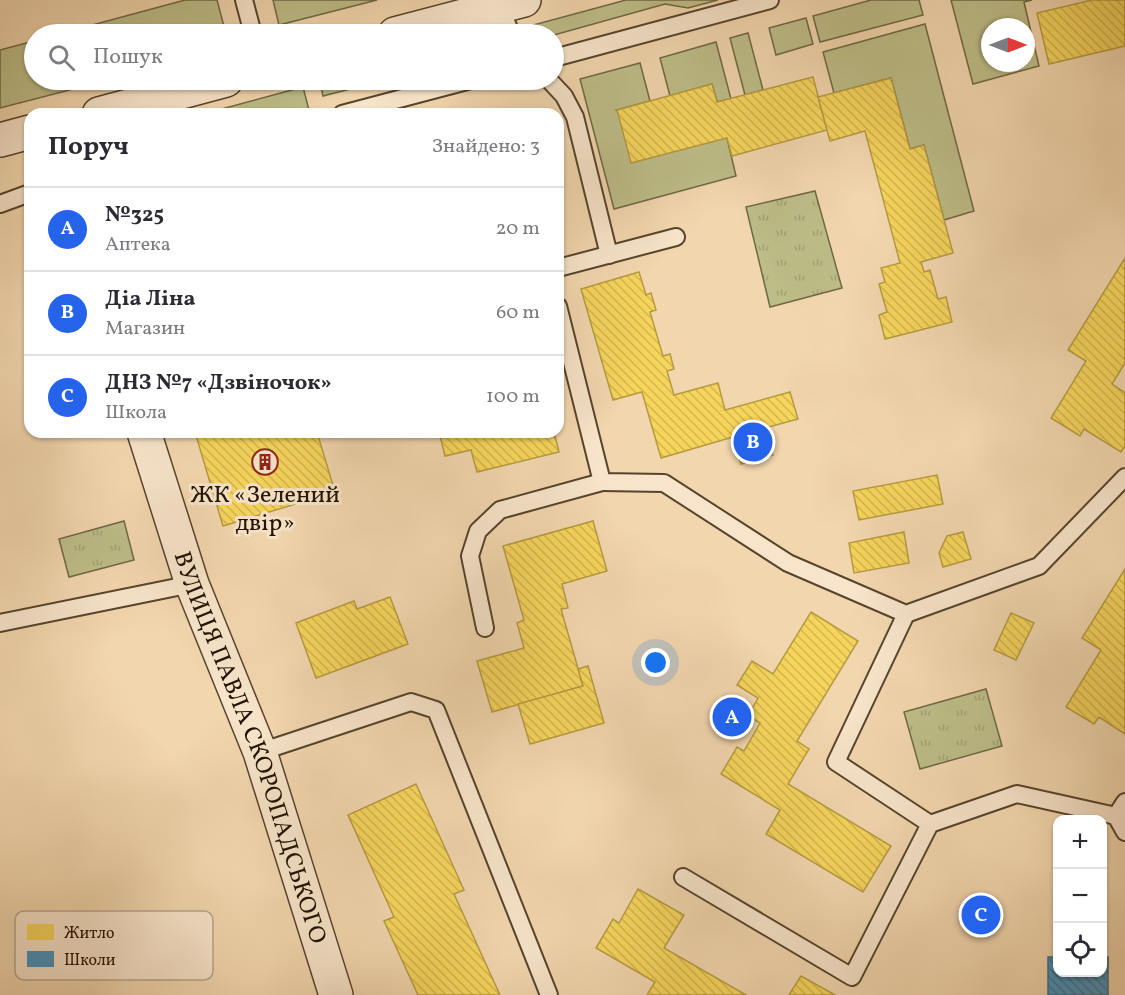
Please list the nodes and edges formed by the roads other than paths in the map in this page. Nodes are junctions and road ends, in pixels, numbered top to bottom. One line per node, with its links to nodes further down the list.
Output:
1 (244, 0): 4 (lane)
2 (770, 0): 6 (lane)
3 (512, 14): 5 (street)
4 (250, 24)
5 (454, 24)
6 (564, 55)
7 (189, 90): 10 (street)
8 (433, 90): 11 (lane)
9 (558, 90): 17 (lane)
10 (121, 108)
11 (365, 108)
12 (24, 134): 13 (street)
13 (0, 140)
14 (24, 195): 15 (lane)
15 (0, 204)
16 (676, 237): 17 (lane)
17 (609, 255): 18 (lane)
18 (564, 266)
19 (564, 330): 22 (lane)
20 (146, 438): 23 (street, ВУЛИЦЯ ПАВЛА СКОРОПАДСЬКОГО)
21 (1125, 477): 24 (lane)
22 (602, 482): 24 (lane); 26 (lane)
23 (192, 584): 25 (lane); 27 (street, ВУЛИЦЯ ПАВЛА СКОРОПАДСЬКОГО)
24 (906, 614): 29 (lane)
25 (0, 623)
26 (485, 628)
27 (260, 752): 32 (street, ВУЛИЦЯ ПАВЛА СКОРОПАДСЬКОГО); 33 (lane)
28 (1121, 809): 29 (lane); 30 (lane)
29 (930, 824): 31 (lane)
30 (1125, 832)
31 (683, 877)
32 (336, 995)
33 (549, 995)

